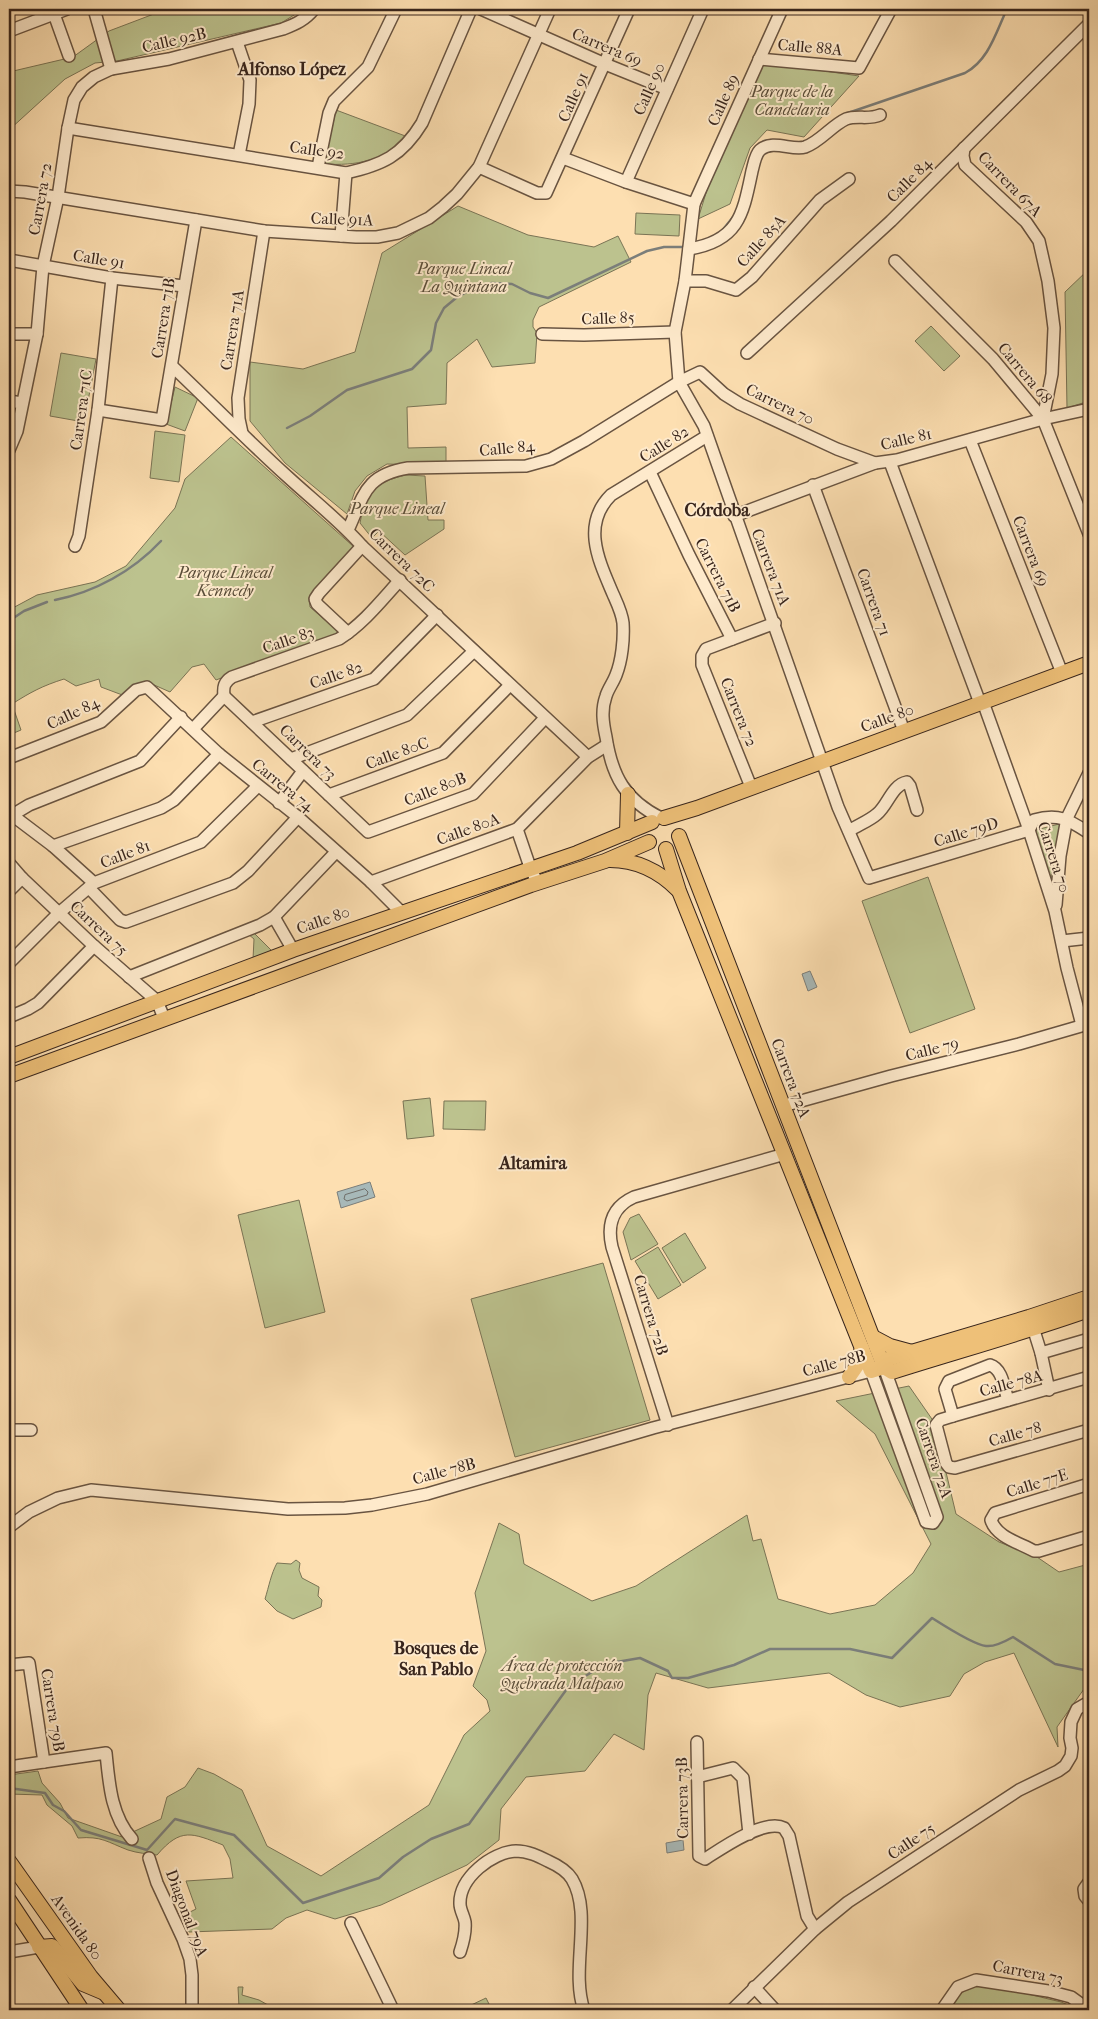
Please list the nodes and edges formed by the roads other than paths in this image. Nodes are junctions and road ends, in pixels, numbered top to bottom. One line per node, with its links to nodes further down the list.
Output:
1 (67, 9): 12 (street)
2 (94, 9): 20 (street)
3 (314, 9): 16 (street, Calle 92B)
4 (396, 9): 29 (street)
5 (471, 9): 30 (street, Calle 92)
6 (481, 9): 15 (street, Carrera 69)
7 (550, 9): 15 (street, Calle 91A)
8 (629, 9): 19 (street, Calle 91)
9 (703, 9): 21 (street, Calle 90)
10 (782, 9): 18 (street, Calle 89)
11 (891, 9): 18 (street, Calle 88A)
12 (54, 14): 14 (street); 17 (street)
13 (1089, 24): 25 (street, Calle 84)
14 (9, 31)
15 (539, 35): 19 (street, Carrera 69); 28 (street, Calle 91A)
16 (236, 42): 20 (street, Calle 92B); 26 (street)
17 (68, 56)
18 (759, 59): 35 (street, Calle 89)
19 (605, 64): 21 (street, Carrera 69); 27 (street, Calle 91)
20 (110, 65): 22 (street, Calle 92B)
21 (667, 90): 32 (street, Calle 90)
22 (74, 100): 24 (street, Carrera 72)
23 (880, 115): 39 (street)
24 (68, 128): 26 (street, Calle 92); 34 (street, Carrera 72)
25 (964, 148): 50 (street, Calle 84); 57 (street, Carrera 67A)
26 (239, 155): 29 (street, Calle 92)
27 (564, 158): 28 (street, Calle 91); 32 (street)
28 (479, 166): 38 (street, Calle 91A)
29 (318, 167): 30 (street, Calle 92)
30 (346, 172): 38 (street)
31 (849, 179): 44 (street, Calle 85A)
32 (626, 182): 35 (street)
33 (9, 191): 34 (street, Calle 91A)
34 (58, 197): 36 (street, Calle 91A); 42 (street, Carrera 72)
35 (694, 204): 39 (street, Carrera 71A)
36 (196, 220): 37 (street, Calle 91A); 45 (street, Carrera 71B)
37 (264, 231): 38 (street, Calle 91A); 58 (street, Carrera 71A)
38 (341, 236)
39 (689, 250): 44 (street, Carrera 71A)
40 (9, 260): 42 (street, Calle 91)
41 (895, 261): 57 (street, Carrera 68)
42 (43, 266): 43 (street, Calle 91); 48 (street, Carrera 72)
43 (112, 278): 45 (street, Calle 91); 56 (street, Carrera 71C)
44 (685, 281): 46 (street, Carrera 71A)
45 (184, 286): 51 (street, Carrera 71B)
46 (675, 332): 49 (street, Calle 85); 52 (street, Carrera 71A)
47 (9, 334): 48 (street)
48 (37, 334): 54 (street, Carrera 72)
49 (542, 334)
50 (747, 353)
51 (172, 366): 56 (street, Carrera 71B); 58 (street, Carrera 72C)
52 (679, 382): 59 (street, Carrera 71A); 63 (street, Carrera 70); 67 (street, Calle 84)
53 (9, 401): 54 (street)
54 (22, 403): 61 (street, Carrera 72)
55 (1089, 409): 57 (street, Calle 81)
56 (98, 410): 69 (street, Carrera 71C)
57 (1043, 419): 60 (street, Calle 81); 68 (street, Carrera 68)
58 (242, 433): 67 (street, Carrera 72C)
59 (707, 436): 64 (street, Calle 82); 66 (street, Carrera 71A)
60 (970, 440): 62 (street, Calle 81); 78 (street, Carrera 69)
61 (9, 450)
62 (890, 462): 63 (street, Calle 81); 82 (street, Carrera 70)
63 (875, 463): 65 (street, Calle 81)
64 (650, 472): 75 (street, Carrera 71B); 88 (street, Calle 82)
65 (813, 485): 66 (street, Calle 81); 87 (street, Carrera 71)
66 (734, 516): 73 (street, Carrera 71A)
67 (348, 530): 70 (street, Carrera 72C)
68 (1089, 534)
69 (75, 546)
70 (362, 546): 71 (street, Carrera 72C); 74 (street)
71 (400, 580): 72 (street, Carrera 72C); 74 (street, Calle 83)
72 (437, 616): 76 (street, Carrera 72C); 85 (street, Calle 82)
73 (774, 623): 75 (street); 93 (street, Carrera 71A)
74 (348, 633): 81 (street, Calle 83)
75 (732, 639): 97 (street, Carrera 72)
76 (474, 651): 79 (street, Carrera 72C); 92 (street)
77 (1089, 663): 78 (main road, Calle 80)
78 (1062, 673): 82 (main road, Calle 80)
79 (510, 685): 84 (street, Carrera 72C); 99 (street, Calle 80C)
80 (144, 687): 83 (street, Carrera 74); 91 (street, Calle 84)
81 (224, 696): 85 (street, Carrera 73); 86 (street, Calle 83)
82 (982, 702): 87 (main road, Calle 80); 108 (street, Carrera 70)
83 (182, 717): 86 (street, Carrera 74); 103 (street)
84 (546, 718): 90 (street, Carrera 72C); 110 (street, Calle 80B)
85 (252, 722): 92 (street, Carrera 73)
86 (193, 729): 89 (street, Carrera 74)
87 (904, 731): 93 (main road, Calle 80)
88 (607, 745): 90 (street, Calle 80A); 98 (street)
89 (219, 754): 96 (street, Carrera 74); 115 (street)
90 (588, 757): 107 (street, Calle 80A)
91 (9, 758)
92 (291, 759): 94 (street, Carrera 73)
93 (823, 760): 97 (main road, Calle 80); 109 (street, Carrera 71A)
94 (303, 771): 99 (street, Carrera 73); 100 (street)
95 (1089, 773): 105 (street)
96 (258, 786): 100 (street, Carrera 74); 125 (street, Calle 81)
97 (751, 787): 101 (main road, Calle 80)
98 (628, 794): 106 (street); 111 (main road)
99 (329, 795): 110 (street, Carrera 73)
100 (279, 803): 104 (street, Carrera 74)
101 (697, 808): 106 (main road, Calle 80); 113 (main road)
102 (917, 810): 109 (street)
103 (11, 816): 115 (street)
104 (298, 817): 117 (street, Carrera 74); 125 (street)
105 (1067, 818): 108 (street, Calle 79D); 112 (street); 128 (street)
106 (657, 820): 111 (main road, Calle 80); 113 (main road); 114 (main road)
107 (517, 829): 120 (street); 123 (street, Calle 80A)
108 (1029, 830): 122 (street, Calle 79D); 128 (street, Carrera 70)
109 (849, 831): 122 (street, Carrera 71A)
110 (368, 832)
111 (627, 833): 120 (main road, Calle 80)
112 (1089, 833)
113 (679, 834): 116 (main road); 142 (main road, Carrera 72A)
114 (649, 842): 116 (main road); 118 (main road)
115 (53, 846): 125 (street)
116 (666, 849): 127 (main road, Carrera 72A)
117 (336, 852): 123 (street, Carrera 74); 131 (street)
118 (605, 861): 124 (main road); 127 (main road)
119 (9, 863): 121 (street, Carrera 75)
120 (531, 870): 124 (street); 129 (main road, Calle 80)
121 (22, 878): 126 (street); 130 (street, Carrera 75)
122 (869, 878)
123 (371, 882): 129 (street, Carrera 74)
124 (538, 883): 140 (main road)
125 (91, 886): 130 (street, Calle 81)
126 (9, 891)
127 (679, 891): 143 (main road, Carrera 72A)
128 (1055, 911): 133 (street, Carrera 70)
129 (401, 912): 135 (main road, Calle 80)
130 (59, 913): 134 (street, Carrera 75); 136 (street, Calle 81)
131 (274, 917): 135 (street); 137 (street)
132 (1089, 938): 133 (street)
133 (1062, 941): 141 (street, Carrera 70)
134 (94, 946): 137 (street, Carrera 75); 139 (street)
135 (294, 950): 138 (main road, Calle 80)
136 (9, 963)
137 (129, 977): 138 (street, Carrera 75)
138 (157, 1001): 140 (street, Carrera 75); 144 (main road, Calle 80)
139 (9, 1016)
140 (164, 1018): 145 (main road)
141 (1086, 1024): 146 (street, Calle 79)
142 (758, 1043): 143 (main road); 146 (main road, Carrera 72A)
143 (742, 1051): 147 (main road, Carrera 72A)
144 (9, 1057)
145 (9, 1076)
146 (783, 1106): 152 (main road, Carrera 72A)
147 (785, 1154): 155 (main road, Carrera 72A); 165 (street, Carrera 72B)
148 (1089, 1297): 150 (main road, Calle 78B)
149 (1089, 1310): 150 (main road, Calle 78B)
150 (1032, 1323): 151 (main road, Calle 78B); 154 (main road, Calle 78B); 157 (street)
151 (995, 1327): 154 (main road); 156 (main road, Calle 78B)
152 (873, 1337): 156 (main road); 158 (main road, Carrera 72A)
153 (1089, 1339): 157 (street)
154 (975, 1346): 158 (main road, Calle 78B)
155 (862, 1348): 158 (main road, Carrera 72A); 159 (main road)
156 (912, 1352): 158 (main road, Calle 78B)
157 (1041, 1353): 161 (street)
158 (877, 1369): 158 (street, Carrera 72A); 159 (street, Calle 78B)
159 (849, 1377): 165 (street, Calle 78B)
160 (1089, 1378): 161 (street, Calle 78A)
161 (1049, 1390): 162 (street, Calle 78A)
162 (1008, 1400): 163 (street, Calle 78A); 163 (street)
163 (953, 1416): 164 (street, Calle 78A)
164 (940, 1420): 169 (street, Carrera 72A)
165 (668, 1425): 171 (street, Calle 78B)
166 (9, 1430): 167 (street)
167 (32, 1430)
168 (1089, 1430): 169 (street, Calle 78)
169 (949, 1467)
170 (1089, 1484): 172 (street, Calle 77E)
171 (9, 1527)
172 (1089, 1536)
173 (9, 1665): 176 (street, Carrera 79B)
174 (1089, 1702): 187 (street, Calle 75)
175 (697, 1742): 178 (street, Carrera 73B)
176 (44, 1762): 177 (street); 180 (street)
177 (9, 1767)
178 (697, 1777): 179 (street); 179 (street, Carrera 73B)
179 (748, 1834): 187 (street)
180 (132, 1839)
181 (149, 1858): 195 (street, Diagonal 79A)
182 (9, 1861): 192 (main road, Avenida 80)
183 (1089, 1882): 185 (street)
184 (9, 1900): 188 (main road)
185 (1089, 1901)
186 (351, 1923): 196 (street)
187 (815, 1929): 191 (street, Calle 75)
188 (40, 1947): 189 (street); 192 (main road); 193 (main road)
189 (9, 1952)
190 (460, 1952): 197 (street)
191 (754, 1987): 198 (street, Calle 75); 199 (street)
192 (103, 1992): 194 (main road, Avenida 80)
193 (82, 2010)
194 (119, 2010)
195 (192, 2010)
196 (393, 2010)
197 (584, 2010)
198 (732, 2010)
199 (774, 2010)
200 (942, 2010): 201 (street, Carrera 73)
201 (1089, 2010)

